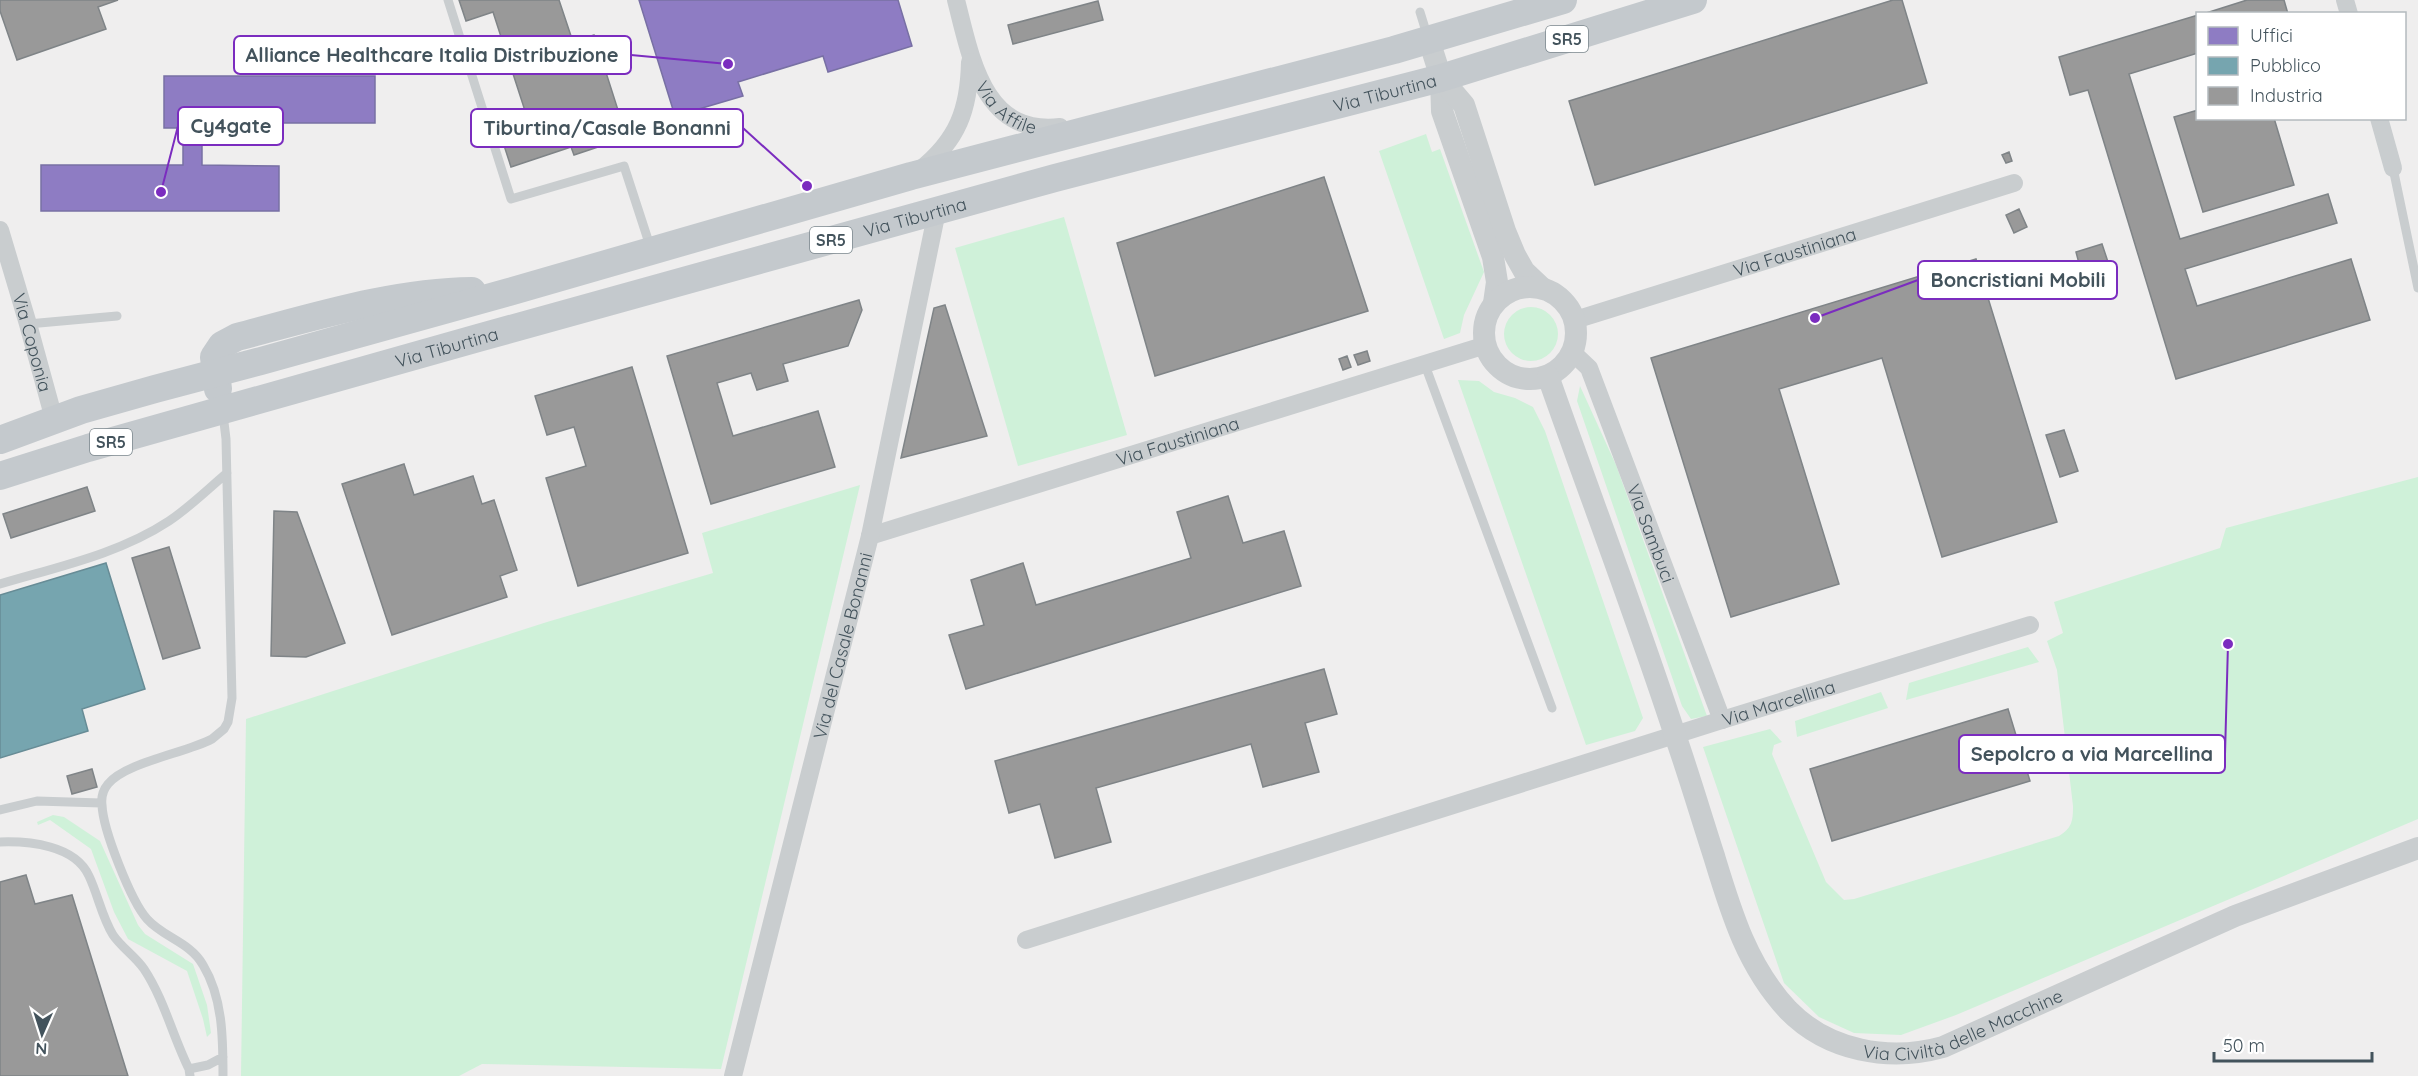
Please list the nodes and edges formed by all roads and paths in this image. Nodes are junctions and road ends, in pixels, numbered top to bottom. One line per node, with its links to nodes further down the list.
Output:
1 (448, 0): 16 (lane)
2 (957, 0): 7 (street, Via Affile)
3 (1563, 0): 6 (main road)
4 (1693, 0): 8 (main road, Via Tiburtina / SR5)
5 (1420, 12): 6 (lane)
6 (1429, 40): 8 (street); 9 (main road)
7 (970, 54): 9 (street, Via Affile); 12 (street, Via Affile)
8 (1441, 78): 14 (main road, Via Tiburtina / SR5); 17 (street); 19 (street)
9 (1136, 118): 12 (main road)
10 (2380, 120): 11 (street)
11 (2393, 168): 18 (lane)
12 (911, 176): 16 (main road)
13 (2014, 183): 21 (street, Via Faustiniana)
14 (938, 211): 28 (main road, Via Tiburtina / SR5); 33 (street, Via del Casale Bonanni)
15 (0, 230): 22 (street, Via Coponia)
16 (652, 251): 26 (main road)
17 (1542, 288): 19 (street); 21 (street)
18 (2418, 288)
19 (1494, 303): 23 (street)
20 (117, 316): 22 (lane)
21 (1575, 321): 24 (street)
22 (28, 324): 29 (street, Via Coponia)
23 (1486, 345): 25 (street, Via Faustiniana); 27 (street)
24 (1572, 352): 27 (street); 37 (street, Via Sambuci)
25 (1425, 364): 33 (street, Via Faustiniana); 36 (lane)
26 (215, 373): 28 (main road); 29 (main road)
27 (1548, 376): 38 (street)
28 (223, 412): 31 (lane); 32 (main road, Via Tiburtina / SR5)
29 (54, 419): 30 (main road)
30 (0, 440)
31 (227, 473): 34 (lane); 39 (lane)
32 (0, 476)
33 (870, 536): 47 (street, Via del Casale Bonanni)
34 (0, 584)
35 (2030, 625): 37 (street, Via Marcellina)
36 (1552, 708)
37 (1722, 720): 38 (street, Via Marcellina)
38 (1675, 735): 42 (street, Via Civiltà delle Macchine); 43 (street, Via Marcellina)
39 (101, 803): 40 (lane); 44 (lane)
40 (0, 810)
41 (0, 842): 45 (lane)
42 (2418, 848)
43 (1026, 940)
44 (223, 1057): 45 (lane); 46 (lane)
45 (190, 1072)
46 (223, 1076)
47 (733, 1076)

